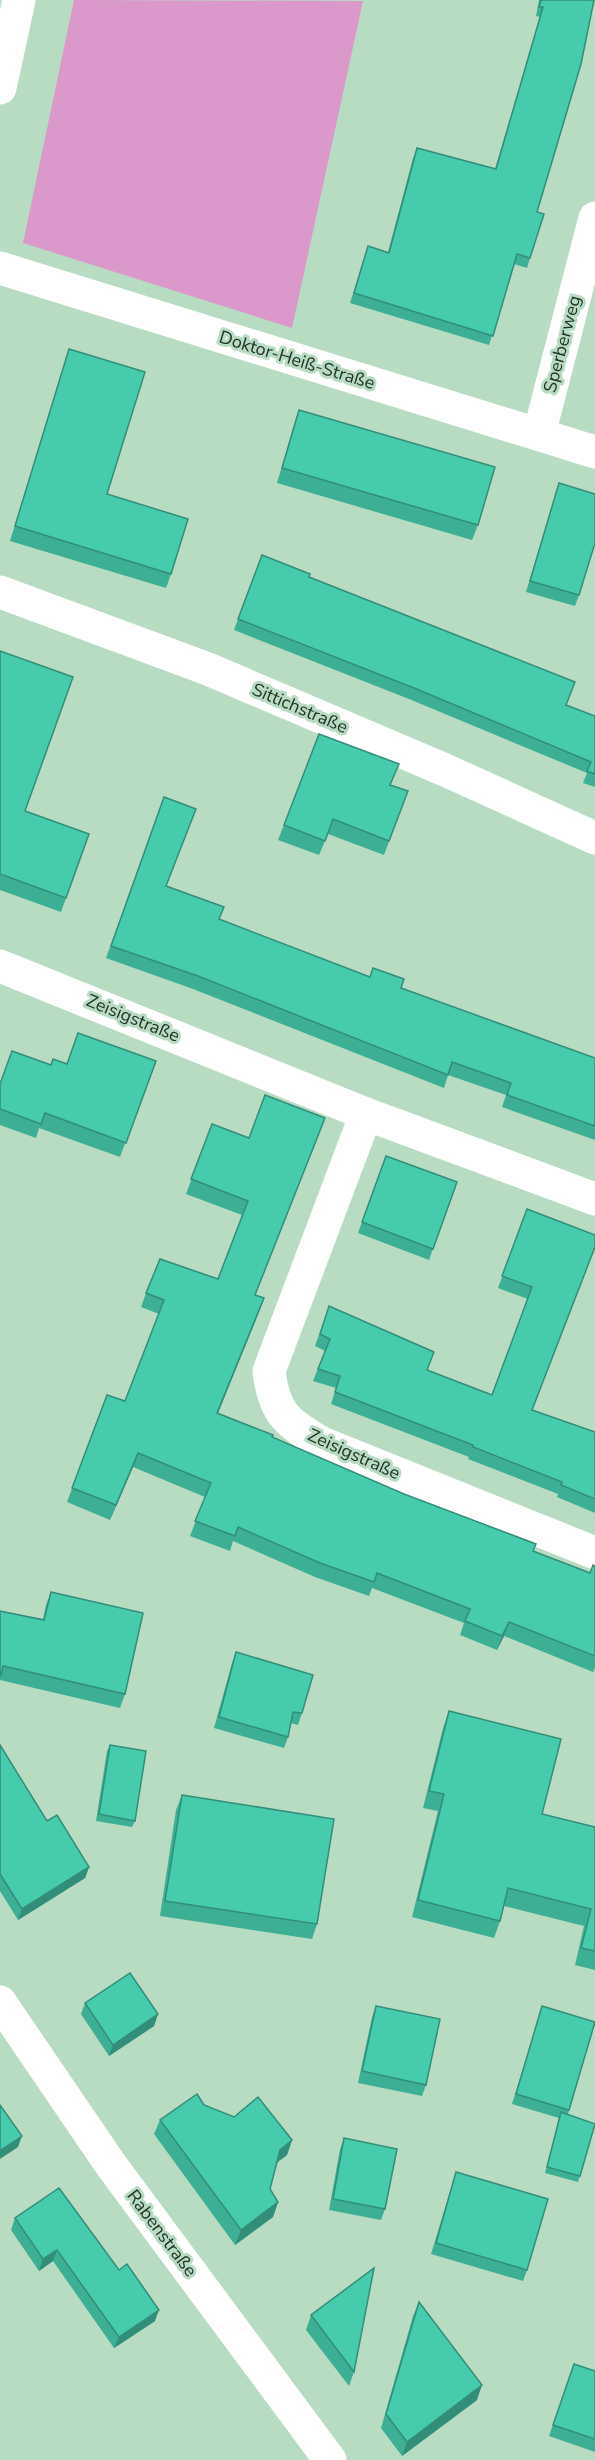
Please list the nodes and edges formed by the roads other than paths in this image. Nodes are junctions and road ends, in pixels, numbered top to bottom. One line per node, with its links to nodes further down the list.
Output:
1 (19, 0): 2 (street)
2 (0, 88)
3 (595, 218): 5 (street, Sperberweg)
4 (0, 268): 5 (street, Doktor-Heiß-Straße)
5 (538, 434): 6 (street, Doktor-Heiß-Straße)
6 (595, 452)
7 (0, 592): 8 (street, Sittichstraße)
8 (595, 838)
9 (0, 966): 10 (street, Zeisigstraße)
10 (366, 1114): 11 (street, Zeisigstraße); 12 (street, Zeisigstraße)
11 (595, 1199)
12 (595, 1553)
13 (0, 2002): 14 (street, Rabenstraße)
14 (330, 2460)

